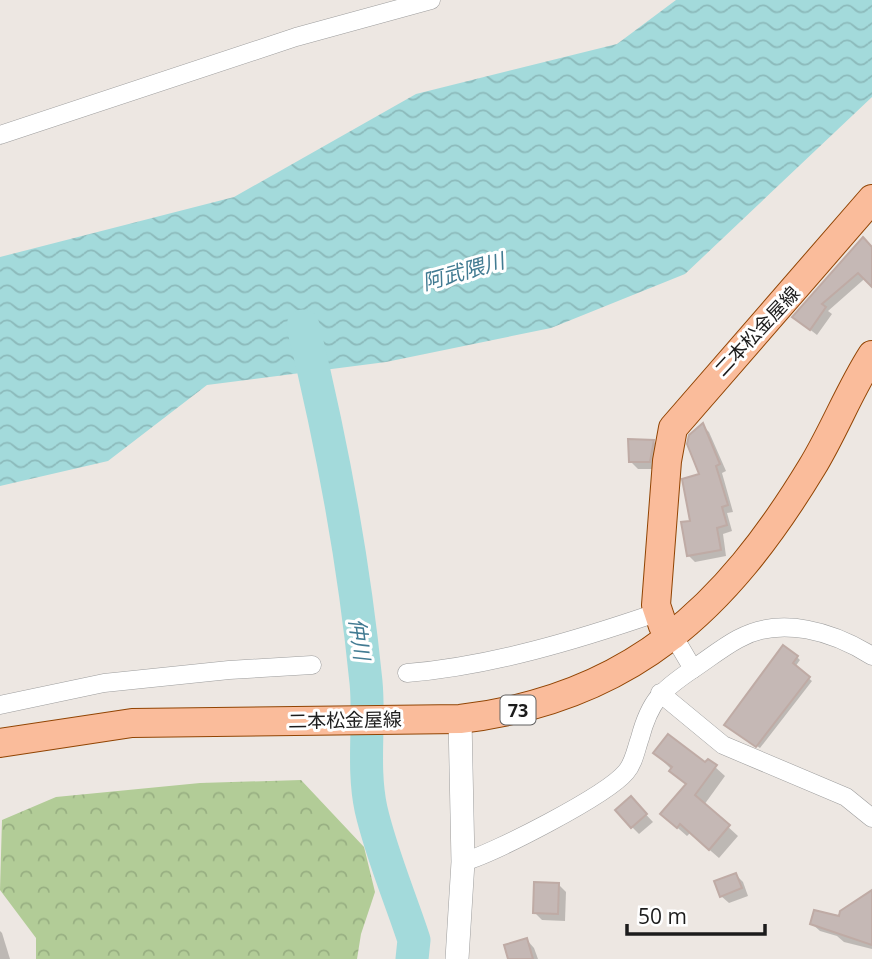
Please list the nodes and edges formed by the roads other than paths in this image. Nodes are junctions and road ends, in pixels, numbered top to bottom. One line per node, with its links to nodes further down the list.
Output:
1 (431, 0): 2 (street)
2 (0, 135)
3 (872, 199): 5 (main road, 二本松金屋線)
4 (872, 355): 6 (main road, 二本松金屋線 / 73)
5 (656, 613): 6 (main road); 10 (street)
6 (673, 635): 9 (street); 13 (main road, 二本松金屋線 / 73)
7 (872, 656): 9 (street)
8 (312, 665): 12 (street)
9 (693, 669): 11 (street)
10 (407, 673)
11 (660, 693): 15 (street); 16 (street)
12 (0, 705)
13 (460, 719): 14 (main road, 二本松金屋線 / 73); 16 (street)
14 (0, 743)
15 (872, 818)
16 (463, 862): 17 (street)
17 (457, 959)

